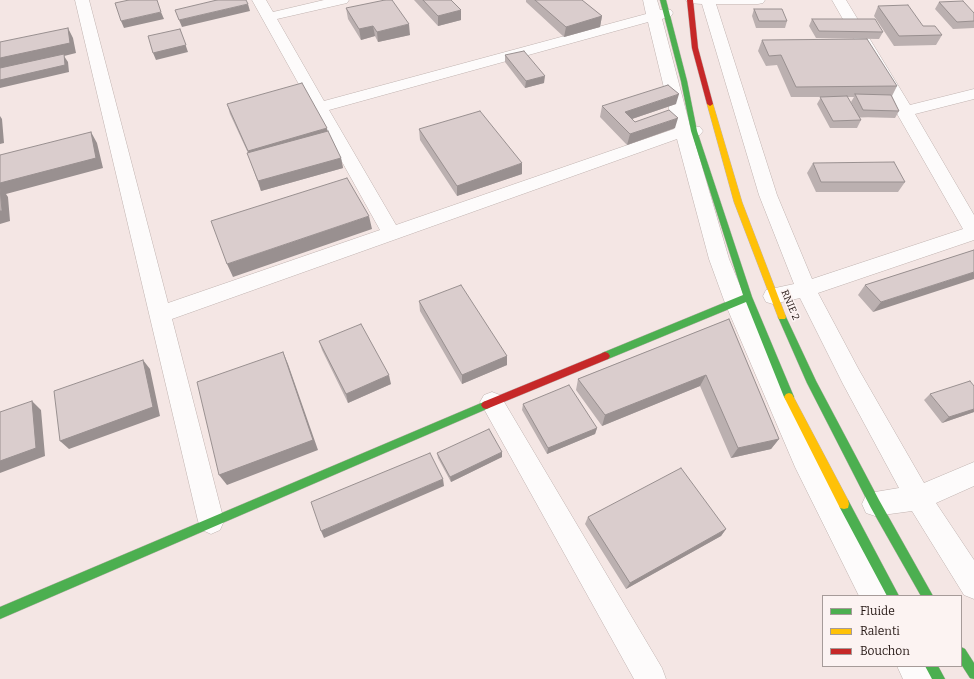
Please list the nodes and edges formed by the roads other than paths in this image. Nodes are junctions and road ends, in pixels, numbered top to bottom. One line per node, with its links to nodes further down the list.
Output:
1 (82, 0): 18 (street)
2 (259, 0): 8 (street)
3 (342, 0): 8 (street)
4 (699, 0): 5 (street); 15 (street); 16 (main road, RNIE 2 / RNIE 2)
5 (758, 0)
6 (838, 0): 11 (street)
7 (658, 7): 10 (street); 12 (street)
8 (269, 17): 10 (street)
9 (974, 94): 11 (street)
10 (321, 108): 13 (street)
11 (905, 111): 14 (street)
12 (689, 131): 13 (street); 17 (street)
13 (390, 233): 18 (street)
14 (974, 233): 15 (street)
15 (806, 289): 16 (street); 21 (street)
16 (774, 296): 22 (main road, RNIE 2 / RNIE 2)
17 (742, 300): 19 (main road); 25 (street); 26 (main road)
18 (161, 314): 23 (street)
19 (492, 402): 23 (main road); 33 (street)
20 (974, 474): 21 (street)
21 (918, 498): 22 (street); 24 (street)
22 (874, 504): 27 (main road, RNIE 2 / RNIE 2)
23 (211, 522): 28 (main road)
24 (974, 585)
25 (873, 595)
26 (892, 595)
27 (926, 595)
28 (0, 613)
29 (962, 655): 32 (main road)
30 (913, 667): 34 (street)
31 (932, 667): 35 (main road)
32 (974, 674)
33 (651, 679)
34 (920, 679)
35 (939, 679)

